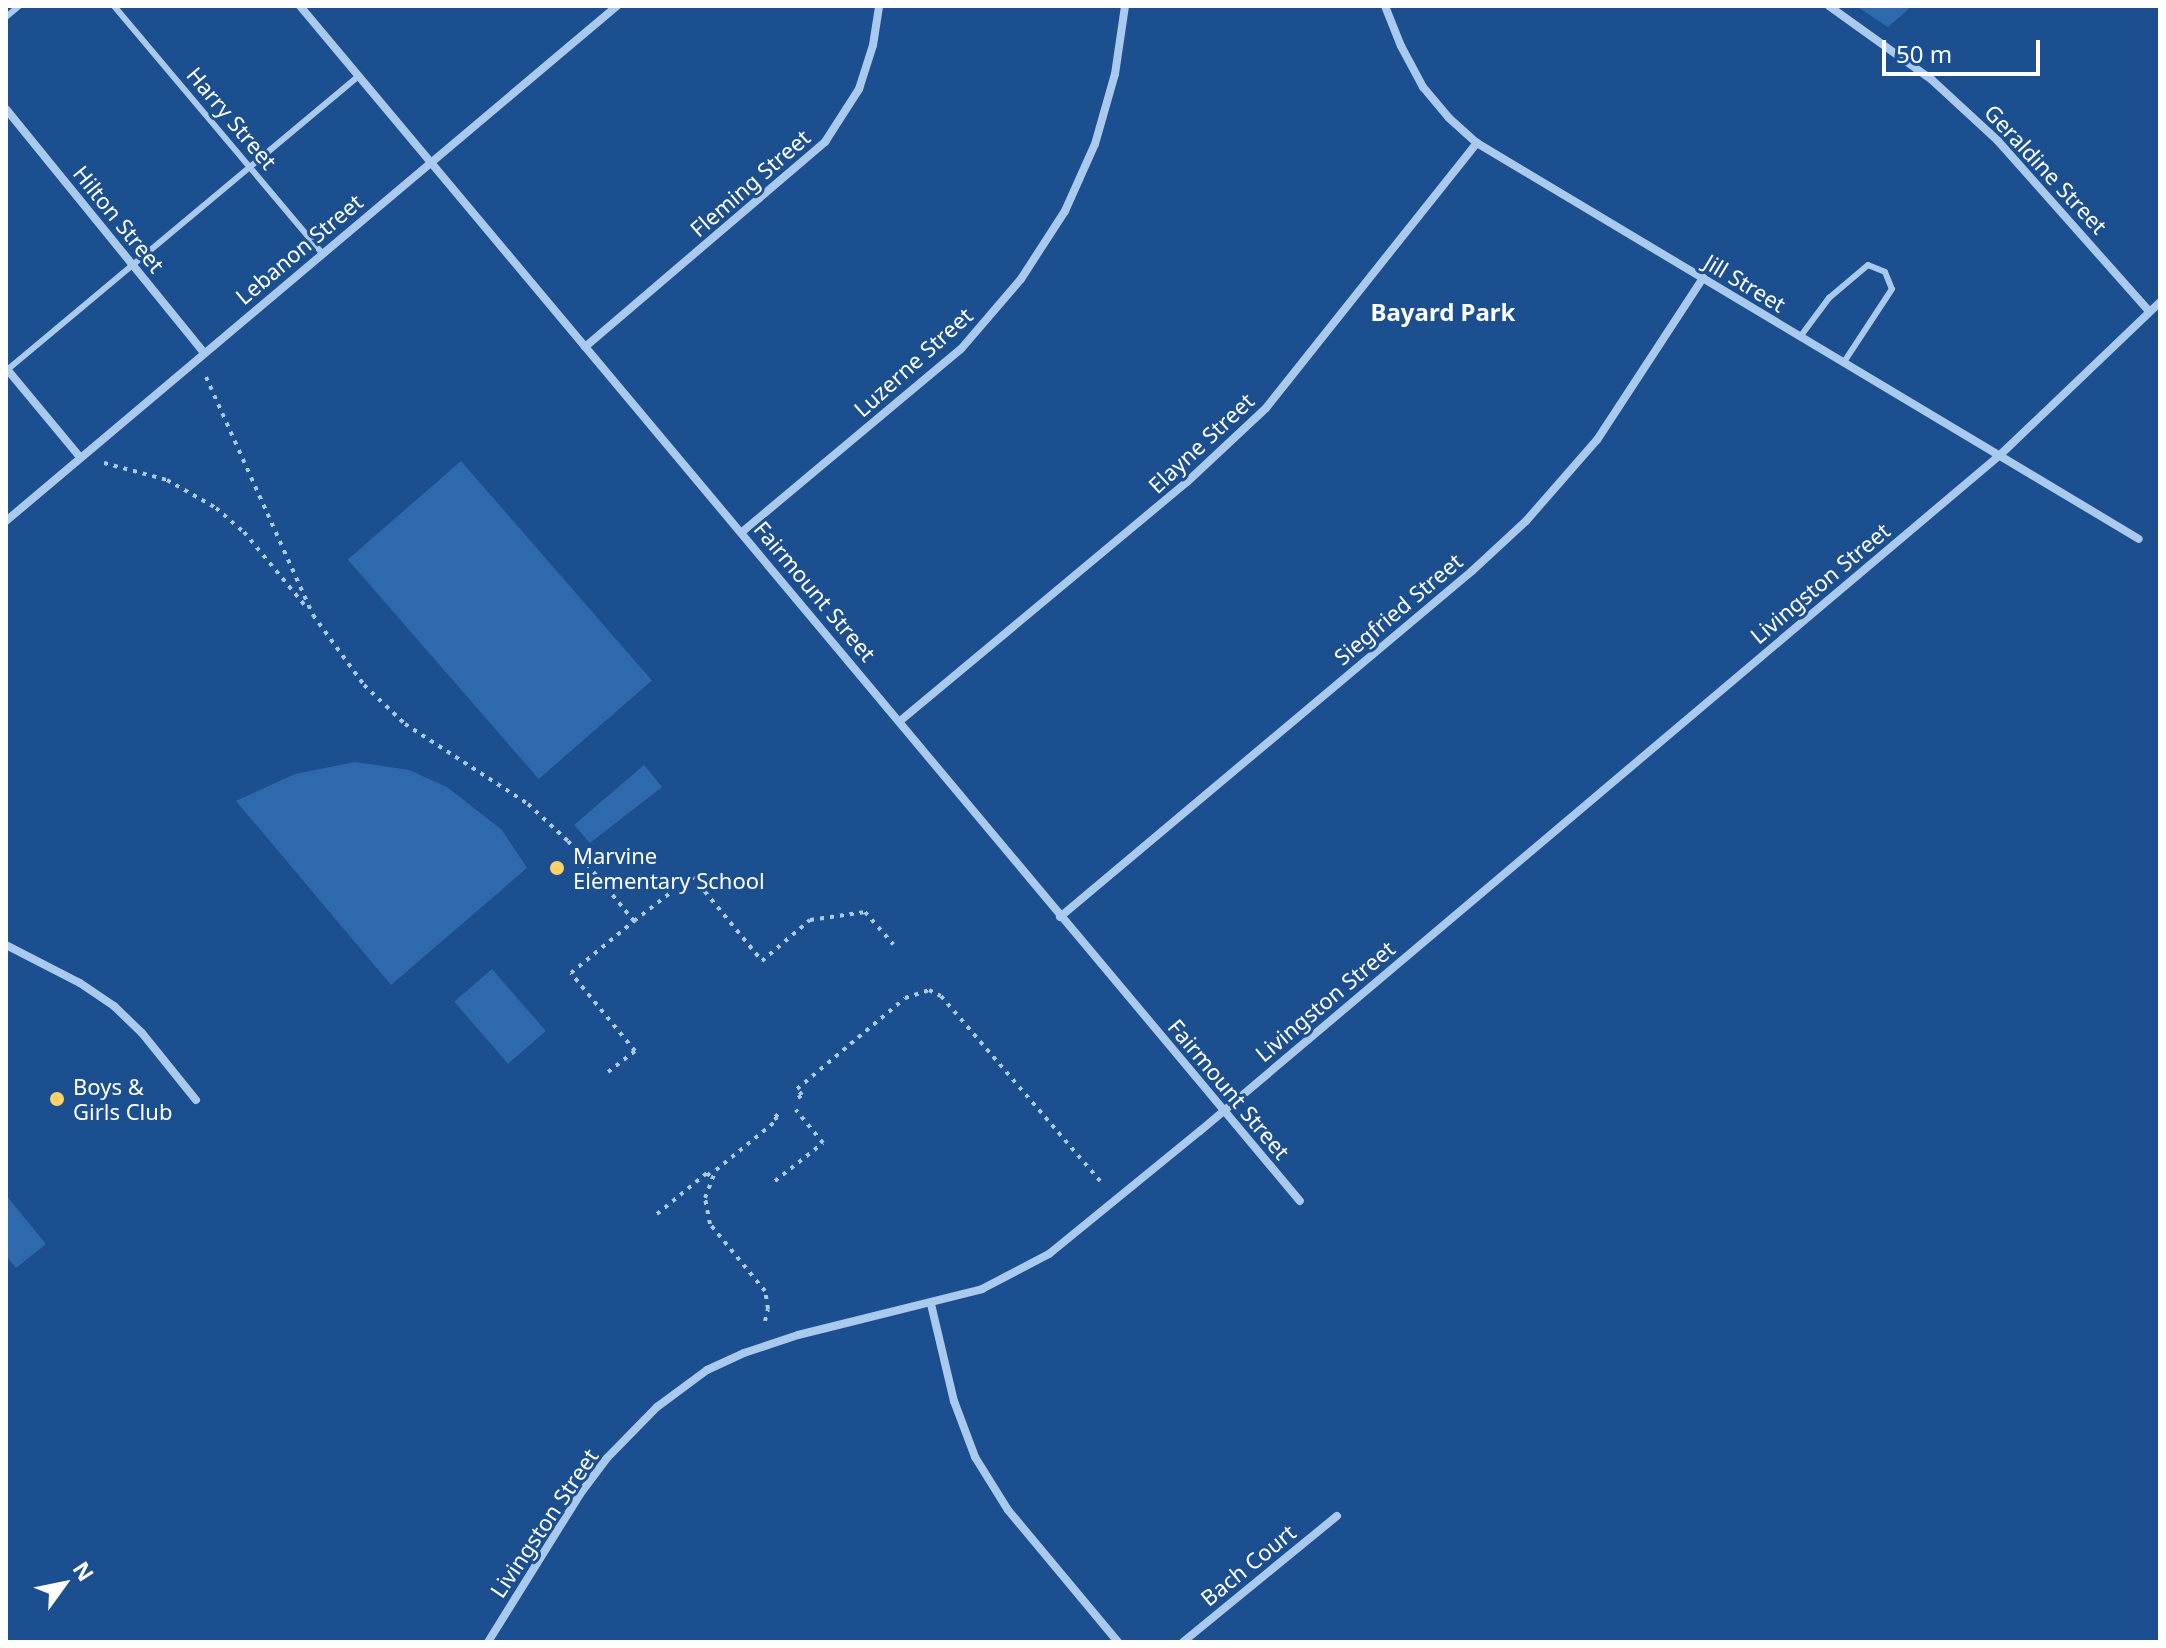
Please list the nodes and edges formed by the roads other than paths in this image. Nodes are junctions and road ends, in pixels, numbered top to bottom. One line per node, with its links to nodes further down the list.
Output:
1 (19, 6): 9 (lane)
2 (114, 6): 14 (lane, Harry Street)
3 (300, 6): 10 (street, Fairmount Street)
4 (617, 6): 13 (street, Lebanon Street)
5 (879, 6): 21 (street, Fleming Street)
6 (1125, 6): 28 (street, Luzerne Street)
7 (1385, 6): 12 (street, Jill Street)
8 (1829, 6): 19 (street, Geraldine Street)
9 (6, 17)
10 (358, 77): 13 (street, Fairmount Street); 14 (lane)
11 (6, 109): 16 (street, Hilton Street)
12 (1477, 143): 17 (street, Jill Street); 30 (street, Elayne Street)
13 (430, 161): 15 (street, Lebanon Street); 21 (street, Fairmount Street)
14 (250, 167): 15 (lane, Harry Street); 16 (lane)
15 (322, 253): 22 (street, Lebanon Street)
16 (133, 264): 22 (street, Hilton Street); 24 (lane)
17 (1703, 278): 20 (street, Jill Street); 31 (street, Siegfried Street)
18 (2160, 302): 19 (street, Livingston Street)
19 (2149, 311): 25 (street, Livingston Street)
20 (1800, 337): 23 (street, Jill Street); 23 (lane)
21 (585, 347): 28 (street, Fairmount Street)
22 (204, 353): 26 (street, Lebanon Street)
23 (1844, 362): 25 (street, Jill Street)
24 (7, 369): 26 (street)
25 (2000, 455): 29 (street, Jill Street); 34 (street, Livingston Street)
26 (80, 457): 27 (street, Lebanon Street)
27 (6, 521)
28 (742, 532): 30 (street, Fairmount Street)
29 (2139, 539)
30 (900, 721): 31 (street, Fairmount Street)
31 (1060, 917): 34 (street, Fairmount Street)
32 (6, 945): 33 (street)
33 (196, 1100)
34 (1224, 1110): 35 (street, Fairmount Street); 36 (street, Livingston Street)
35 (1300, 1201)
36 (931, 1304): 38 (street, Livingston Street); 39 (street)
37 (1337, 1516): 40 (street, Bach Court)
38 (488, 1642)
39 (1118, 1642)
40 (1183, 1642)

